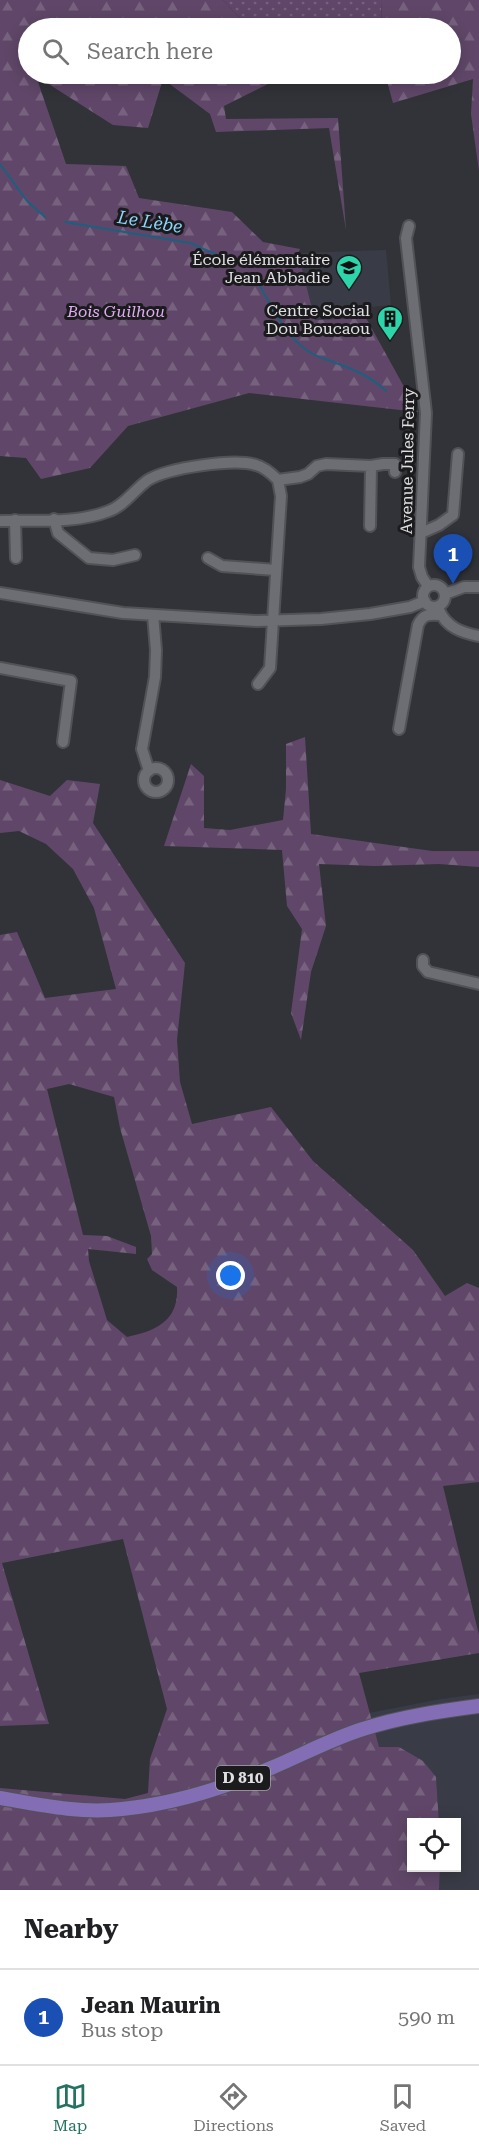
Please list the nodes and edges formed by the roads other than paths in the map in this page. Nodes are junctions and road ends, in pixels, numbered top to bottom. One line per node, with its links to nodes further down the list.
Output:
1 (409, 226): 10 (street, Avenue Jules Ferry)
2 (458, 454): 10 (street)
3 (371, 466): 4 (street); 5 (street); 9 (street)
4 (394, 472)
5 (278, 480): 6 (street); 14 (street)
6 (54, 519): 7 (street); 11 (street)
7 (15, 520): 8 (street); 12 (street)
8 (0, 521)
9 (370, 526)
10 (421, 533): 15 (street, Avenue Jules Ferry)
11 (135, 555)
12 (16, 558)
13 (208, 558): 14 (street)
14 (276, 570): 22 (street)
15 (428, 586): 18 (street); 19 (street)
16 (479, 587): 18 (street)
17 (0, 593): 21 (street)
18 (445, 594): 20 (street)
19 (425, 601): 20 (street); 22 (street)
20 (440, 610): 23 (street); 26 (street)
21 (153, 615): 22 (street); 28 (street)
22 (272, 622): 25 (street)
23 (479, 636)
24 (0, 668): 27 (street)
25 (258, 684)
26 (399, 729)
27 (63, 742)
28 (148, 771)
29 (423, 960): 30 (street)
30 (479, 984)
31 (479, 1706): 32 (main road, D 810)
32 (0, 1798)

